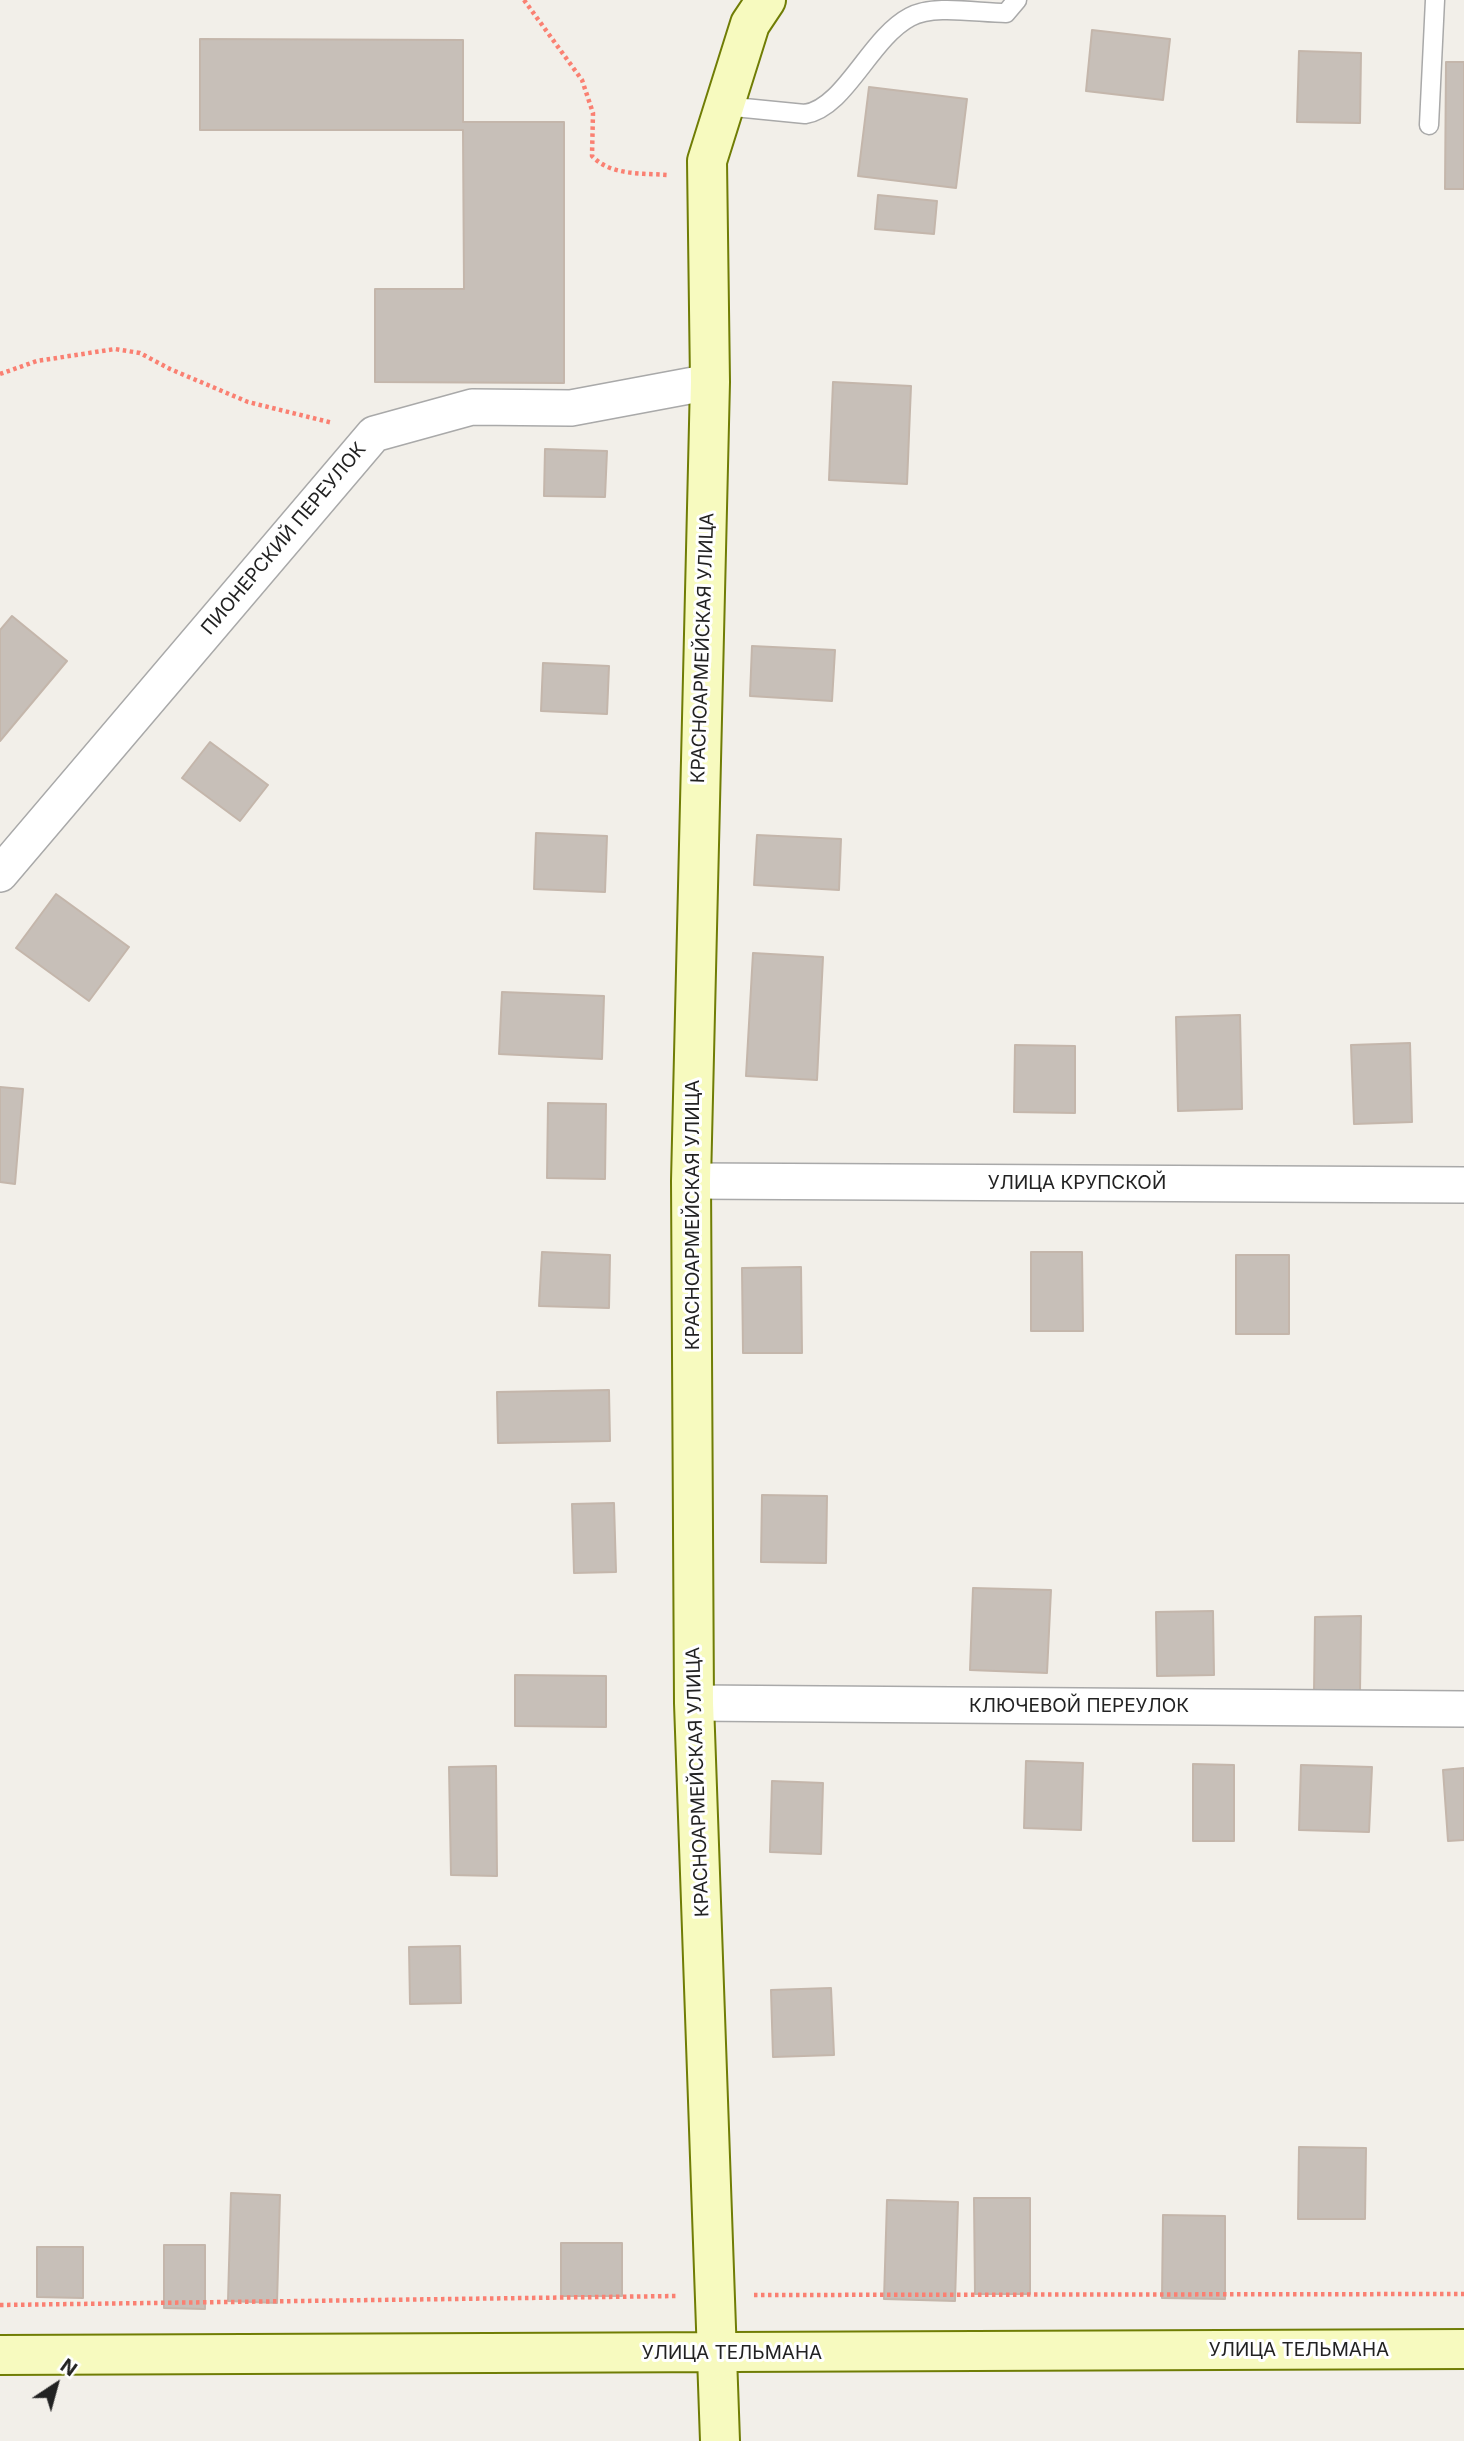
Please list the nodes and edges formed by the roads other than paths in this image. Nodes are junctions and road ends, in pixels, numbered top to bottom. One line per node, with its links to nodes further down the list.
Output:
1 (765, 0): 4 (street, КРАСНОАРМЕЙСКАЯ УЛИЦА)
2 (1017, 0): 4 (lane)
3 (1435, 0): 5 (lane)
4 (724, 107): 6 (street, КРАСНОАРМЕЙСКАЯ УЛИЦА)
5 (1429, 125)
6 (710, 382): 7 (street, ПИОНЕРСКИЙ ПЕРЕУЛОК); 8 (street, КРАСНОАРМЕЙСКАЯ УЛИЦА)
7 (0, 874)
8 (691, 1181): 9 (street, УЛИЦА КРУПСКОЙ); 10 (street, КРАСНОАРМЕЙСКАЯ УЛИЦА)
9 (1464, 1185)
10 (694, 1703): 11 (street, КЛЮЧЕВОЙ ПЕРЕУЛОК); 13 (street, КРАСНОАРМЕЙСКАЯ УЛИЦА)
11 (1464, 1709)
12 (1464, 2349): 13 (street, УЛИЦА ТЕЛЬМАНА)
13 (719, 2353): 14 (street, УЛИЦА ТЕЛЬМАНА); 15 (street, КРАСНОАРМЕЙСКАЯ УЛИЦА)
14 (0, 2355)
15 (720, 2441)

